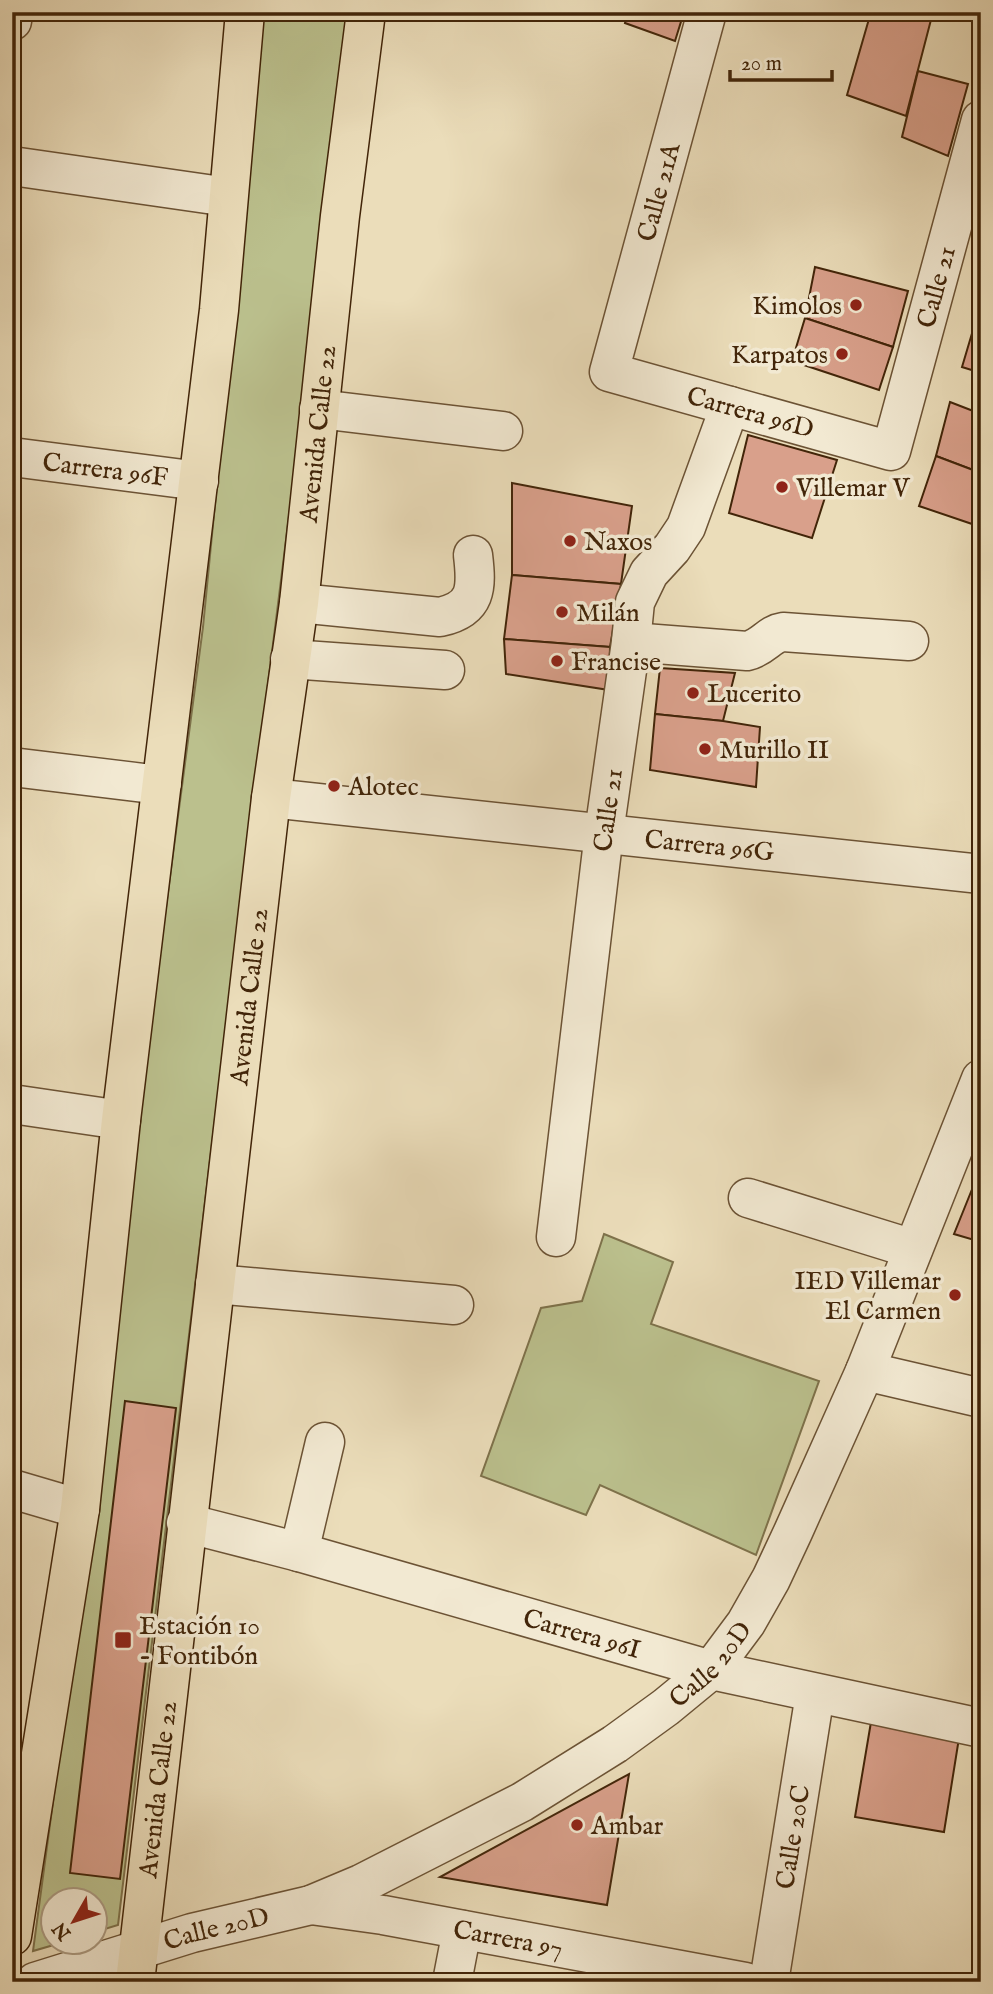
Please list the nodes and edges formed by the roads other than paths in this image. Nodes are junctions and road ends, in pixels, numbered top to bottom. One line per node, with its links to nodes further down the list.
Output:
1 (13, 12): 5 (street)
2 (245, 12): 8 (main road)
3 (366, 12): 11 (main road, Avenida Calle 22)
4 (707, 12): 9 (street, Calle 21A)
5 (12, 20)
6 (981, 120): 13 (street, Calle 21)
7 (12, 166): 8 (street)
8 (228, 197): 15 (main road)
9 (608, 372): 10 (street, Carrera 96D)
10 (730, 406): 13 (street, Carrera 96D); 18 (street, Calle 21)
11 (319, 409): 12 (street); 17 (main road, Avenida Calle 22)
12 (503, 431)
13 (891, 452)
14 (12, 457): 15 (street, Carrera 96F)
15 (199, 481): 23 (main road)
16 (473, 555): 17 (street)
17 (299, 603): 20 (main road, Avenida Calle 22)
18 (631, 642): 19 (street); 25 (street, Calle 21)
19 (909, 642)
20 (290, 659): 21 (street); 24 (main road, Avenida Calle 22)
21 (445, 670)
22 (12, 766): 23 (street)
23 (162, 783): 29 (main road)
24 (271, 798): 25 (street, Carrera 96G); 33 (main road, Avenida Calle 22)
25 (604, 833): 26 (street, Carrera 96G); 31 (street, Calle 21)
26 (981, 874)
27 (981, 1079): 32 (street, Calle 20D)
28 (12, 1104): 29 (street)
29 (121, 1120): 39 (main road)
30 (748, 1198): 32 (street)
31 (556, 1237)
32 (913, 1249): 35 (street, Calle 20D)
33 (215, 1284): 34 (street); 40 (main road, Avenida Calle 22)
34 (454, 1305)
35 (864, 1371): 36 (street); 42 (street, Calle 20D)
36 (981, 1398)
37 (325, 1442): 41 (street)
38 (12, 1489): 39 (street)
39 (80, 1509): 47 (main road)
40 (186, 1523): 41 (street, Carrera 96I); 48 (main road, Avenida Calle 22)
41 (299, 1552): 42 (street, Carrera 96I)
42 (711, 1670): 43 (street, Carrera 96I); 45 (street, Calle 20D)
43 (815, 1693): 44 (street, Carrera 96I); 52 (street, Calle 20C)
44 (981, 1728)
45 (310, 1905): 46 (street, Carrera 97); 48 (street, Calle 20D)
46 (462, 1930): 50 (street); 51 (street, Carrera 97)
47 (12, 1937)
48 (137, 1966): 49 (street)
49 (35, 1982)
50 (452, 1982)
51 (746, 1982)
52 (769, 1982)

